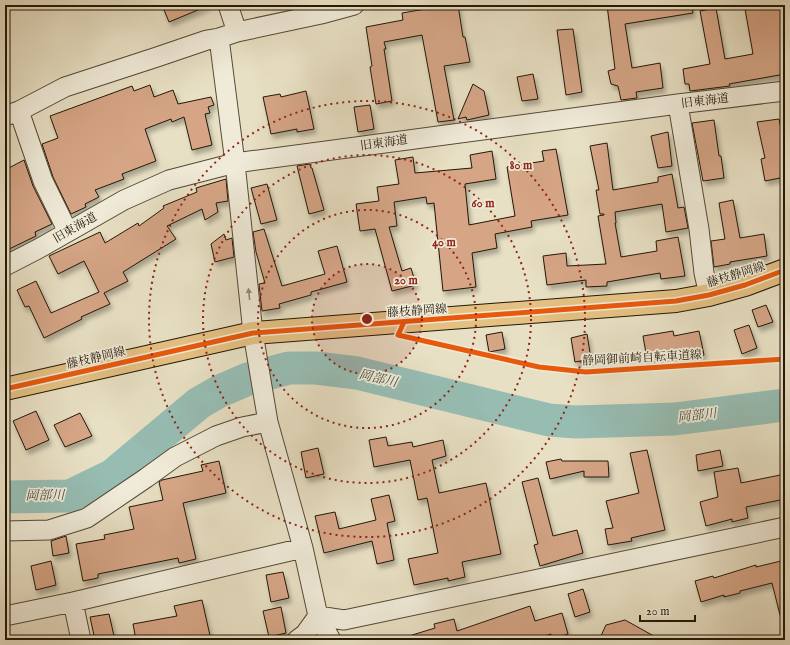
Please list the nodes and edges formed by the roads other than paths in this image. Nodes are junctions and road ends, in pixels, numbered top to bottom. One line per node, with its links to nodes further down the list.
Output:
1 (228, 5): 3 (street)
2 (354, 5): 3 (street)
3 (237, 32): 4 (street)
4 (219, 38): 7 (street); 8 (street)
5 (785, 91): 6 (street, 旧東海道)
6 (678, 104): 8 (street, 旧東海道); 12 (street)
7 (12, 114): 9 (street)
8 (235, 163): 9 (street, 旧東海道); 13 (street, one-way to 8)
9 (68, 232): 10 (street, 旧東海道)
10 (5, 266)
11 (785, 270): 12 (main road, 藤枝静岡線)
12 (709, 295): 13 (main road, 藤枝静岡線)
13 (254, 343): 14 (main road, 藤枝静岡線); 15 (street)
14 (5, 389)
15 (268, 422): 17 (street); 18 (street)
16 (785, 527): 21 (street)
17 (5, 531)
18 (303, 548): 19 (street); 21 (street)
19 (73, 602): 20 (street); 22 (street)
20 (5, 616)
21 (318, 616): 23 (street); 24 (street)
22 (81, 640)
23 (297, 640)
24 (331, 640)

